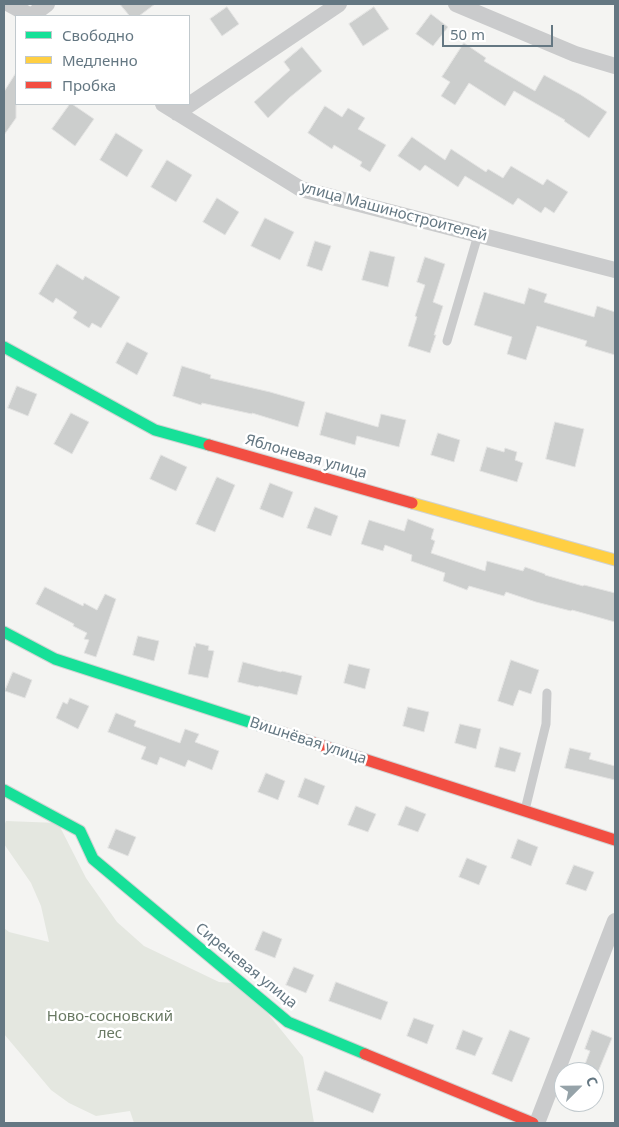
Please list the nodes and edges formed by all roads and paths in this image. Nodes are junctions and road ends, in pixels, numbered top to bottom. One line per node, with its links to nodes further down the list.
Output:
1 (9, 4): 5 (street)
2 (47, 4): 6 (street)
3 (339, 4): 8 (street)
4 (456, 4): 7 (street)
5 (29, 15)
6 (32, 15)
7 (615, 66)
8 (190, 104)
9 (165, 105): 11 (street, улица Машиностроителей)
10 (189, 105): 11 (street)
11 (177, 113): 12 (street, улица Машиностроителей)
12 (478, 235): 13 (street, улица Машиностроителей); 14 (lane)
13 (615, 270)
14 (447, 341)
15 (4, 347): 16 (street, Яблоневая улица)
16 (615, 560)
17 (4, 632): 20 (street, Вишнёвая улица)
18 (547, 693): 20 (lane)
19 (4, 790): 23 (street, Сиреневая улица)
20 (525, 811): 21 (street, Вишнёвая улица)
21 (615, 840)
22 (615, 921): 23 (street)
23 (535, 1123)

